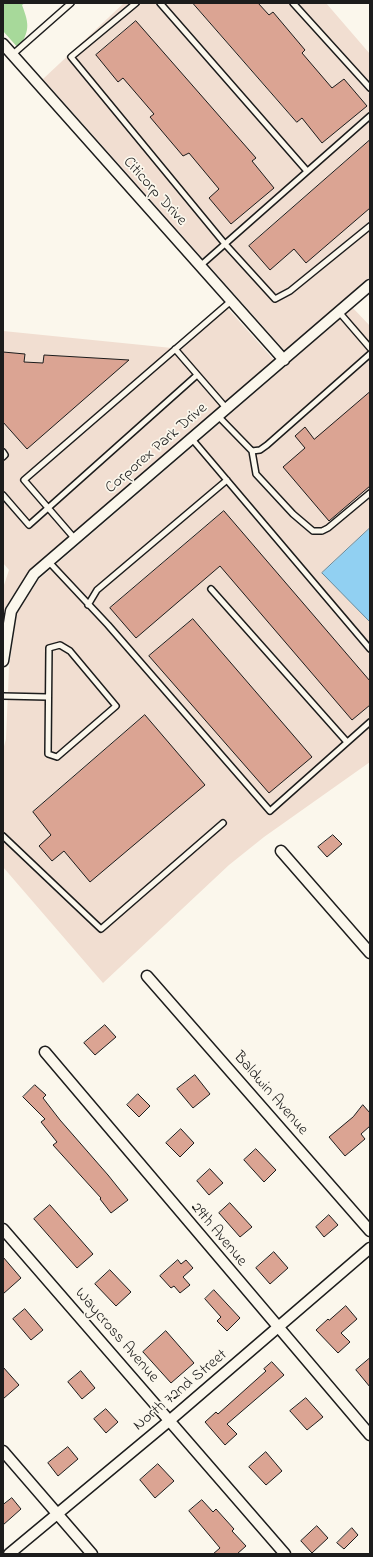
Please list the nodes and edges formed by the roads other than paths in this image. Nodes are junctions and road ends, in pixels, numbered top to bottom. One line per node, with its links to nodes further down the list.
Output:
1 (71, 3): 6 (lane)
2 (136, 3): 11 (lane)
3 (160, 3): 9 (lane)
4 (293, 3): 7 (lane)
5 (3, 44): 6 (street, Citicorp Drive)
6 (12, 54): 12 (street, Citicorp Drive)
7 (370, 88)
8 (370, 116): 9 (lane)
9 (307, 171): 11 (lane)
10 (370, 226): 11 (lane)
11 (225, 244): 12 (lane)
12 (200, 266): 14 (street, Citicorp Drive)
13 (370, 285): 15 (street, Corporex Park Drive)
14 (231, 301): 17 (lane); 19 (street, Citicorp Drive)
15 (339, 312): 16 (lane); 19 (street, Corporex Park Drive)
16 (370, 348)
17 (175, 349): 20 (lane); 28 (lane)
18 (370, 354): 24 (lane)
19 (284, 360): 21 (street, Corporex Park Drive)
20 (197, 375): 21 (lane); 28 (lane)
21 (227, 409): 22 (street, Corporex Park Drive)
22 (218, 416): 23 (street, Corporex Park Drive); 24 (lane)
23 (192, 439): 25 (lane); 29 (street, Corporex Park Drive)
24 (252, 451): 26 (lane)
25 (227, 480): 32 (lane); 33 (lane)
26 (370, 493)
27 (3, 496): 28 (lane)
28 (48, 508): 29 (lane)
29 (75, 539): 30 (street, Corporex Park Drive)
30 (48, 562): 32 (lane); 34 (street, Corporex Park Drive)
31 (211, 589): 38 (lane)
32 (88, 605): 38 (lane)
33 (370, 649)
34 (3, 661)
35 (3, 696): 36 (lane)
36 (48, 698): 36 (lane)
37 (370, 722): 38 (lane)
38 (347, 742)
39 (223, 823): 40 (lane)
40 (3, 836)
41 (281, 851): 42 (street)
42 (370, 953)
43 (147, 976): 46 (street, Baldwin Avenue)
44 (45, 1052): 48 (street, 29th Avenue)
45 (3, 1229): 49 (street, Waycross Avenue)
46 (370, 1231)
47 (370, 1248): 48 (street, North 72nd Street)
48 (278, 1328): 49 (street, North 72nd Street); 50 (street, 29th Avenue)
49 (169, 1421): 52 (street, North 72nd Street); 55 (street, Waycross Avenue)
50 (370, 1435)
51 (3, 1451): 52 (street)
52 (58, 1514): 53 (street, North 72nd Street); 54 (street)
53 (10, 1554)
54 (92, 1554)
55 (285, 1554)

